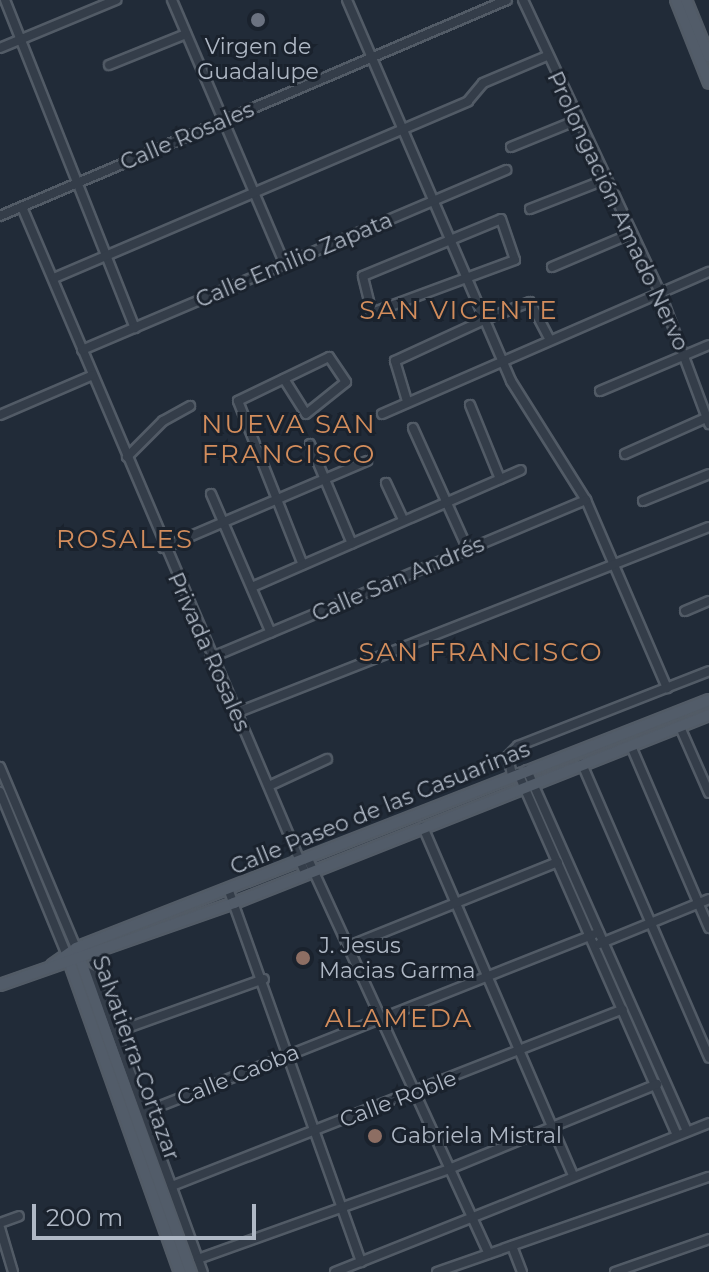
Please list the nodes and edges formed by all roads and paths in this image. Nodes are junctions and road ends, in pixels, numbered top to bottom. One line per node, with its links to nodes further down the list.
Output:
1 (5, 0): 11 (street)
2 (116, 0): 11 (street)
3 (172, 0): 9 (street)
4 (347, 0): 14 (street)
5 (507, 0): 14 (street, Calle Rosales)
6 (523, 0): 13 (street, Prolongación Amado Nervo)
7 (676, 0): 17 (main road)
8 (686, 0): 10 (main road)
9 (186, 34): 16 (street); 19 (street)
10 (706, 37): 15 (main road)
11 (20, 40): 12 (street); 24 (street)
12 (0, 48)
13 (547, 56): 18 (street, Prolongación Amado Nervo); 20 (street)
14 (373, 57): 19 (street, Calle Rosales); 20 (street)
15 (709, 57)
16 (109, 65)
17 (709, 83)
18 (577, 120): 21 (street); 23 (street, Prolongación Amado Nervo)
19 (223, 121): 24 (street, Calle Rosales); 25 (street)
20 (405, 129): 25 (street); 26 (street)
21 (511, 147)
22 (506, 170): 26 (street, Calle Emilio Zapata)
23 (604, 180): 28 (street); 30 (street, Prolongación Amado Nervo)
24 (78, 184): 27 (street, Calle Rosales); 32 (street)
25 (254, 192): 32 (street); 33 (street)
26 (434, 200): 31 (street); 33 (street, Calle Emilio Zapata)
27 (22, 207): 29 (street, Calle Rosales); 36 (street, Privada Rosales)
28 (530, 209)
29 (0, 216)
30 (630, 234): 34 (street); 38 (street, Prolongación Amado Nervo)
31 (450, 235): 37 (street); 37 (street); 37 (street)
32 (106, 257): 36 (street); 40 (street)
33 (284, 263): 40 (street, Calle Emilio Zapata)
34 (552, 267)
35 (709, 272): 38 (street)
36 (54, 278): 43 (street, Privada Rosales)
37 (469, 278): 39 (street)
38 (660, 292): 41 (street); 44 (street, Prolongación Amado Nervo)
39 (486, 319): 41 (street); 45 (street); 49 (street)
40 (135, 328): 43 (street, Calle Emilio Zapata)
41 (550, 340): 45 (street)
42 (709, 345): 44 (street)
43 (82, 350): 46 (street, Privada Rosales)
44 (685, 355): 48 (street); 54 (street, Prolongación Amado Nervo)
45 (502, 362): 49 (street); 67 (street)
46 (93, 375): 53 (street); 58 (street, Privada Rosales)
47 (284, 379): 47 (street); 68 (street)
48 (600, 391)
49 (407, 401): 52 (street)
50 (470, 405): 63 (street)
51 (190, 406): 58 (street)
52 (382, 414)
53 (0, 415)
54 (708, 420): 57 (street)
55 (413, 428): 66 (street)
56 (310, 444): 62 (street)
57 (625, 454)
58 (127, 457): 74 (street, Privada Rosales)
59 (367, 461): 62 (street)
60 (521, 470): 63 (street)
61 (709, 474): 69 (street)
62 (325, 479): 68 (street); 73 (street)
63 (500, 479): 66 (street)
64 (386, 483): 70 (street)
65 (211, 494): 71 (street)
66 (448, 499): 70 (street); 75 (street)
67 (586, 500): 75 (street, Calle San Andrés); 76 (street)
68 (276, 501): 71 (street); 77 (street)
69 (643, 501)
70 (403, 519): 73 (street)
71 (222, 525): 74 (street); 78 (street)
72 (709, 527): 76 (street)
73 (352, 544): 77 (street)
74 (163, 548): 82 (street, Privada Rosales)
75 (468, 550): 81 (street, Calle San Andrés)
76 (617, 562): 84 (street); 86 (street)
77 (303, 565): 78 (street)
78 (252, 587): 81 (street)
79 (709, 601): 80 (street)
80 (685, 611)
81 (271, 633): 82 (street, Calle San Andrés)
82 (210, 658): 86 (street, Privada Rosales)
83 (709, 671): 84 (street)
84 (667, 688): 93 (street)
85 (709, 700): 93 (main road, Calle Paseo de las Casuarinas)
86 (236, 713): 95 (street, Privada Rosales)
87 (709, 715): 88 (main road, Calle Paseo de las Casuarinas)
88 (680, 727): 89 (main road, Calle Paseo de las Casuarinas); 97 (street)
89 (631, 746): 91 (main road, Calle Paseo de las Casuarinas); 106 (street)
90 (327, 759): 95 (street)
91 (582, 764): 94 (main road, Calle Paseo de las Casuarinas); 107 (street)
92 (0, 767): 112 (street)
93 (515, 770): 94 (street); 99 (main road, Calle Paseo de las Casuarinas)
94 (529, 785): 98 (main road, Calle Paseo de las Casuarinas); 100 (street); 109 (street)
95 (269, 786): 99 (street, Privada Rosales)
96 (0, 792): 112 (street)
97 (709, 793)
98 (423, 827): 101 (main road, Calle Paseo de las Casuarinas); 105 (street)
99 (304, 861): 101 (street, Privada Rosales); 102 (main road, Calle Paseo de las Casuarinas)
100 (558, 862): 105 (street); 109 (street)
101 (310, 873): 104 (main road, Calle Paseo de las Casuarinas); 111 (street, Privada Rosales)
102 (229, 891): 104 (street); 112 (main road, Calle Paseo de las Casuarinas)
103 (709, 899): 106 (street)
104 (234, 903): 112 (main road, Calle Paseo de las Casuarinas); 114 (street)
105 (456, 903): 111 (street); 113 (street)
106 (698, 903): 107 (street); 108 (street)
107 (650, 922): 110 (street); 121 (street)
108 (709, 928)
109 (595, 934): 110 (street); 113 (street, Calle Caoba)
110 (599, 944): 116 (street); 128 (street)
111 (349, 946): 117 (street, Privada Rosales)
112 (75, 959): 115 (main road); 118 (street); 145 (main road, Salvatierra-Cortazar); 146 (main road, Salvatierra-Cortazar)
113 (488, 977): 117 (street, Calle Caoba); 119 (street)
114 (264, 979): 118 (street); 120 (street)
115 (0, 985)
116 (623, 1009): 119 (street, Calle Roble); 122 (street)
117 (382, 1021): 120 (street, Calle Caoba); 123 (street, Privada Rosales)
118 (116, 1032): 124 (street)
119 (521, 1052): 123 (street, Calle Roble); 126 (street)
120 (289, 1054): 124 (street, Calle Caoba); 127 (street)
121 (709, 1058)
122 (657, 1084): 126 (street); 128 (street)
123 (414, 1092): 127 (street, Calle Roble); 129 (street, Privada Rosales)
124 (145, 1112): 132 (street)
125 (709, 1123): 128 (street)
126 (553, 1126): 129 (street); 130 (street)
127 (316, 1131): 132 (street, Calle Roble); 133 (street)
128 (682, 1133): 130 (street)
129 (449, 1169): 133 (street); 135 (street, Privada Rosales)
130 (573, 1175): 135 (street)
131 (709, 1177): 138 (street)
132 (172, 1186): 140 (street)
133 (343, 1208): 140 (street); 141 (street)
134 (19, 1216): 136 (street)
135 (473, 1217): 139 (street, Privada Rosales); 141 (street)
136 (0, 1226): 142 (street)
137 (709, 1239): 150 (street)
138 (512, 1246): 139 (street); 149 (street)
139 (489, 1254): 148 (street)
140 (198, 1259): 147 (street)
141 (361, 1262): 143 (street)
142 (12, 1270): 144 (street)
143 (338, 1271)
144 (2, 1272)
145 (180, 1272)
146 (191, 1272)
147 (203, 1272)
148 (437, 1272)
149 (522, 1272)
150 (615, 1272)

